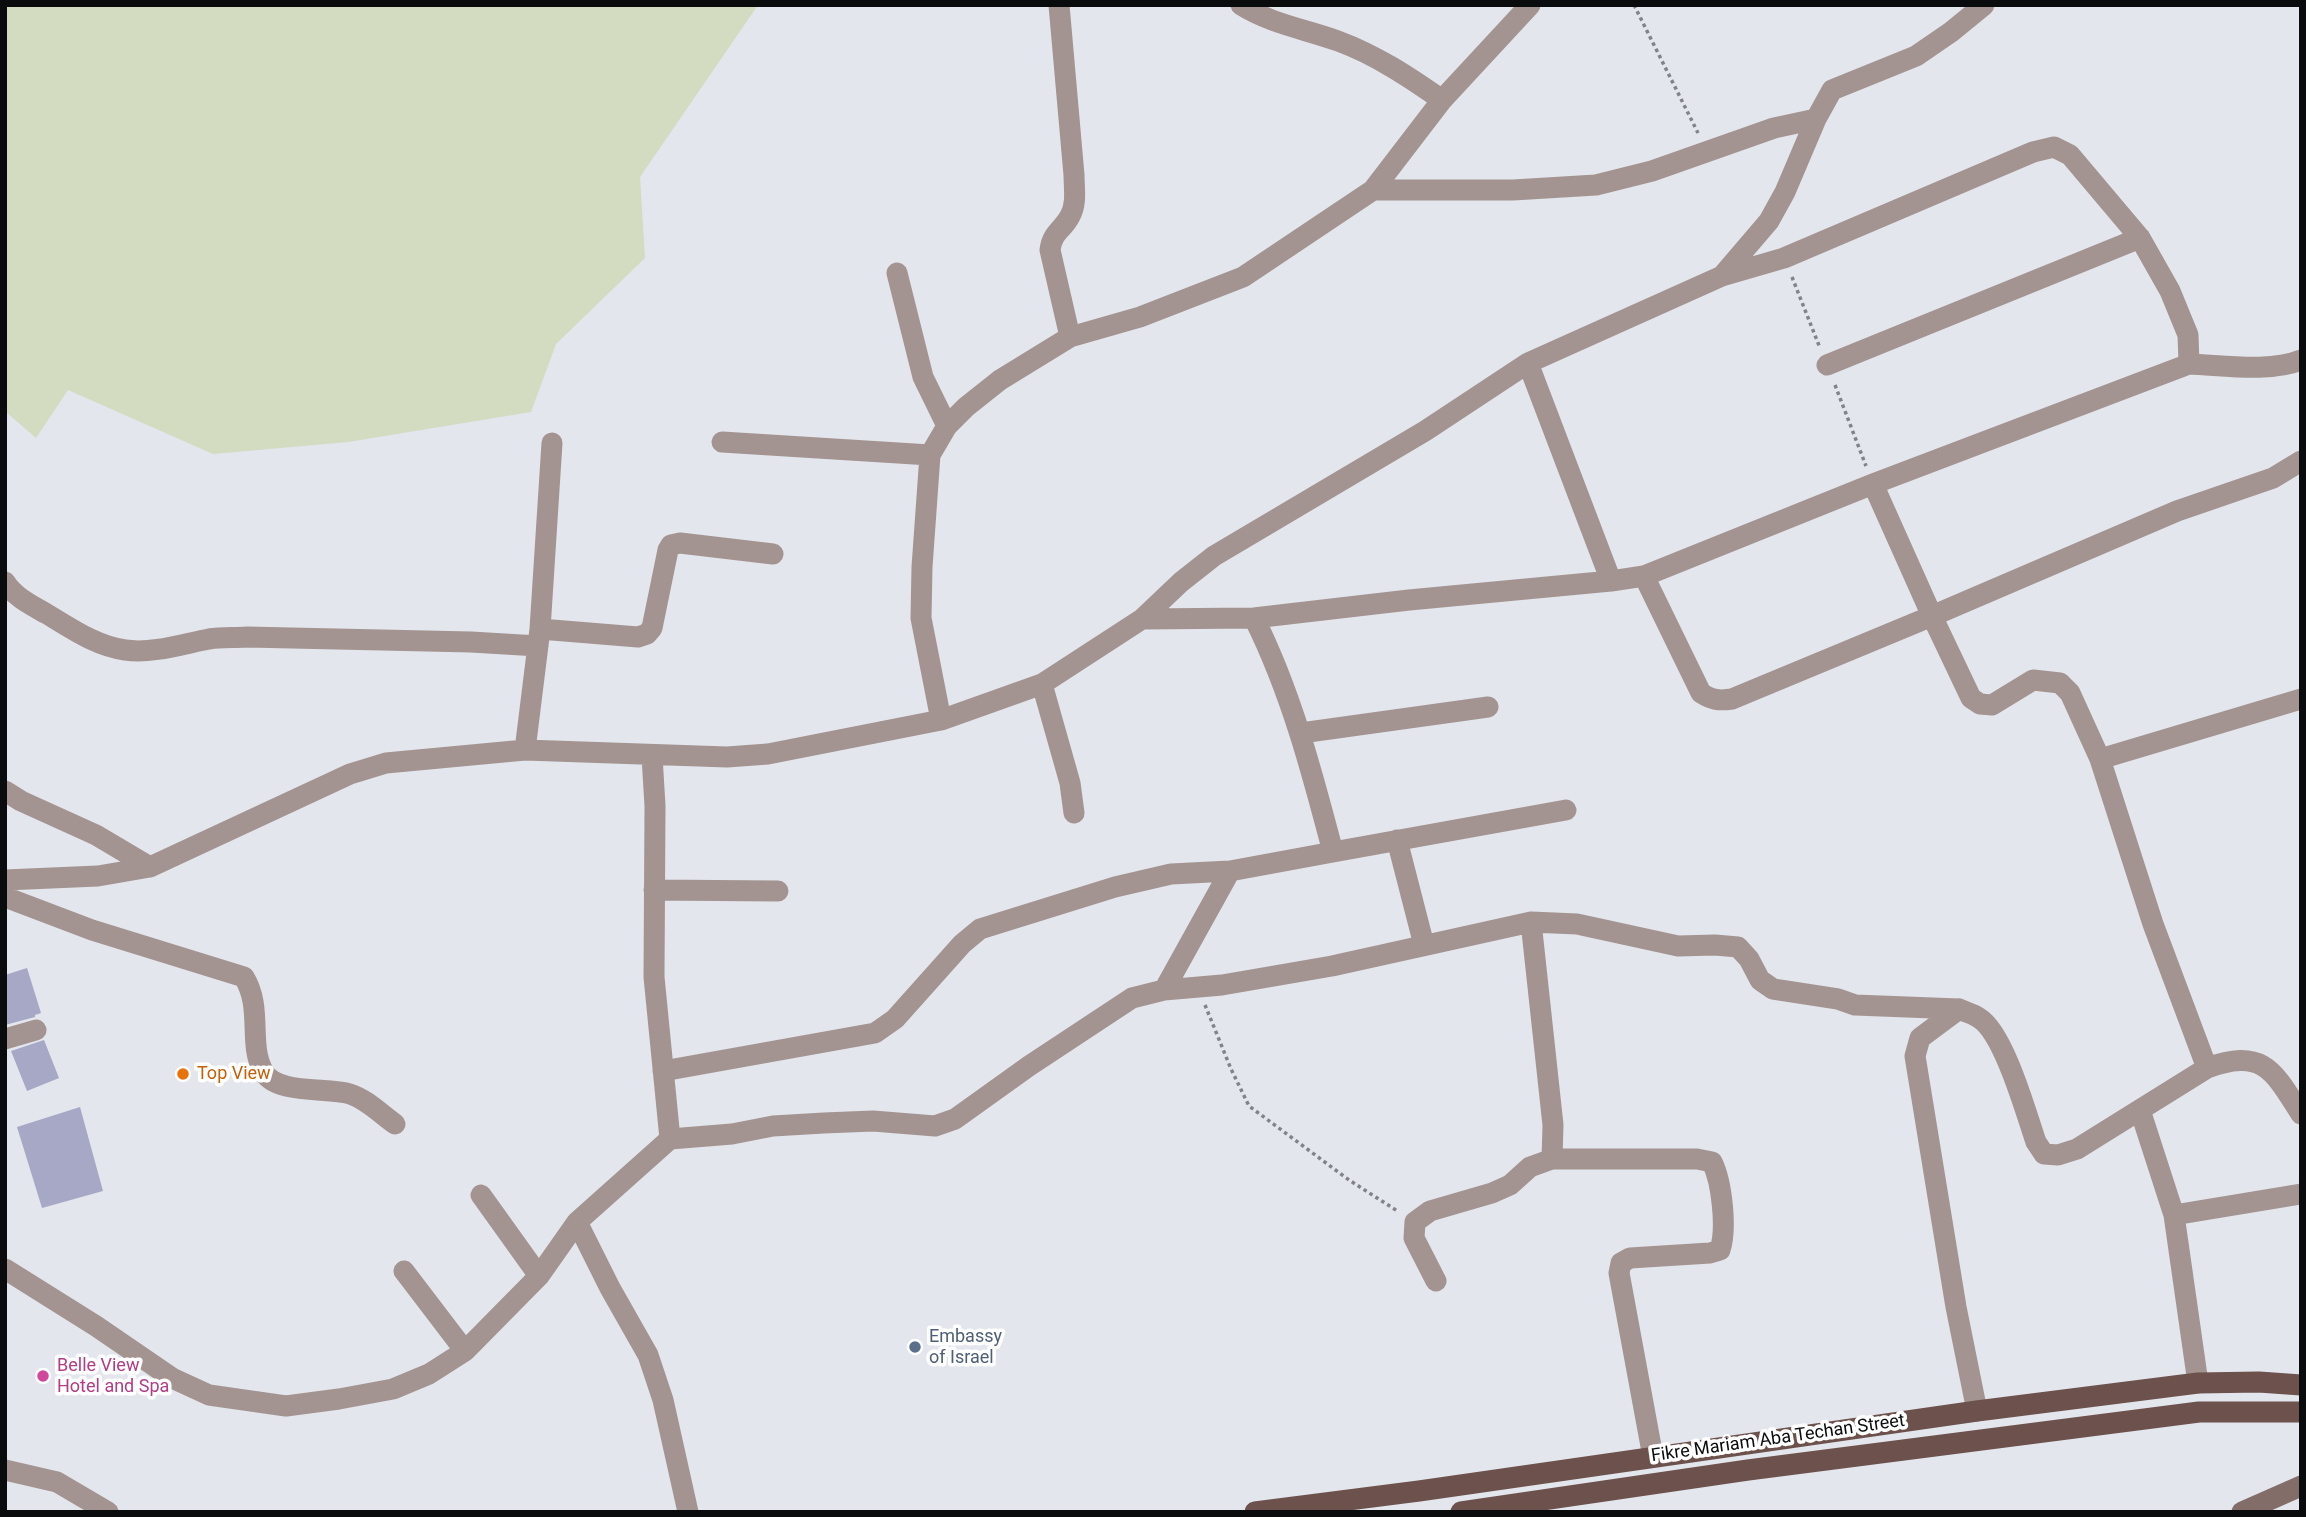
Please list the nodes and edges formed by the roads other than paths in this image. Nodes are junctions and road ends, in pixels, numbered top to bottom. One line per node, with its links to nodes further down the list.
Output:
1 (1059, 5): 11 (street)
2 (1241, 5): 5 (street)
3 (1530, 5): 5 (street)
4 (1984, 5): 6 (street)
5 (1443, 100): 7 (street)
6 (1816, 119): 7 (street); 10 (street)
7 (1373, 190): 11 (street)
8 (2140, 238): 10 (street); 14 (street); 15 (street)
9 (897, 273): 16 (street)
10 (1722, 276): 13 (street)
11 (1070, 337): 16 (street)
12 (2301, 360): 14 (street)
13 (1528, 363): 25 (street); 28 (street)
14 (2189, 364): 21 (street)
15 (1827, 365)
16 (947, 426): 19 (street)
17 (722, 442): 19 (street)
18 (552, 443): 29 (street)
19 (930, 455): 33 (street)
20 (2301, 461): 26 (street)
21 (1873, 484): 23 (street); 26 (street)
22 (773, 554): 29 (street)
23 (1643, 576): 25 (street); 26 (street)
24 (5, 582): 29 (street)
25 (1611, 582): 27 (street)
26 (1932, 616): 37 (street)
27 (1254, 618): 28 (street); 34 (street)
28 (1142, 619): 30 (street)
29 (539, 638): 35 (street)
30 (1042, 684): 33 (street); 40 (street)
31 (2301, 699): 37 (street)
32 (1488, 707): 34 (street)
33 (941, 720): 36 (street)
34 (1301, 733): 42 (street)
35 (525, 750): 36 (street); 43 (street)
36 (652, 756): 46 (street)
37 (2100, 759): 55 (street)
38 (5, 792): 43 (street)
39 (1566, 810): 41 (street)
40 (1074, 813)
41 (1397, 840): 42 (street); 50 (street)
42 (1333, 852): 44 (street)
43 (150, 867): 45 (street)
44 (1230, 871): 51 (street); 56 (street)
45 (5, 880)
46 (654, 890): 47 (street); 56 (street)
47 (778, 891)
48 (5, 897): 59 (street)
49 (1531, 922): 50 (street); 52 (street); 61 (street)
50 (1424, 945): 51 (street)
51 (1164, 990): 60 (street)
52 (1959, 1009): 57 (street); 73 (street)
53 (36, 1030): 54 (street)
54 (5, 1039)
55 (2207, 1068): 57 (street); 58 (street)
56 (663, 1070): 60 (street)
57 (2140, 1110): 64 (street)
58 (2301, 1114)
59 (395, 1124)
60 (670, 1139): 65 (street)
61 (1552, 1159): 69 (street); 75 (street)
62 (2301, 1194): 64 (street)
63 (481, 1195): 68 (street)
64 (2174, 1215): 71 (street)
65 (577, 1222): 68 (street); 80 (street)
66 (5, 1269): 70 (street)
67 (404, 1271): 70 (street)
68 (539, 1276): 70 (street)
69 (1436, 1281)
70 (465, 1351)
71 (2198, 1383): 72 (main road, Fikre Mariam Aba Techan Street); 73 (main road, Fikre Mariam Aba Techan Street)
72 (2301, 1385)
73 (1977, 1411): 75 (main road, Fikre Mariam Aba Techan Street)
74 (2301, 1412): 82 (main road, Fikre Mariam Aba Techan Street)
75 (1653, 1457): 81 (main road, Fikre Mariam Aba Techan Street)
76 (5, 1470): 79 (street)
77 (2301, 1486): 78 (main road)
78 (2248, 1511)
79 (108, 1512)
80 (688, 1512)
81 (1255, 1512)
82 (1461, 1512)

